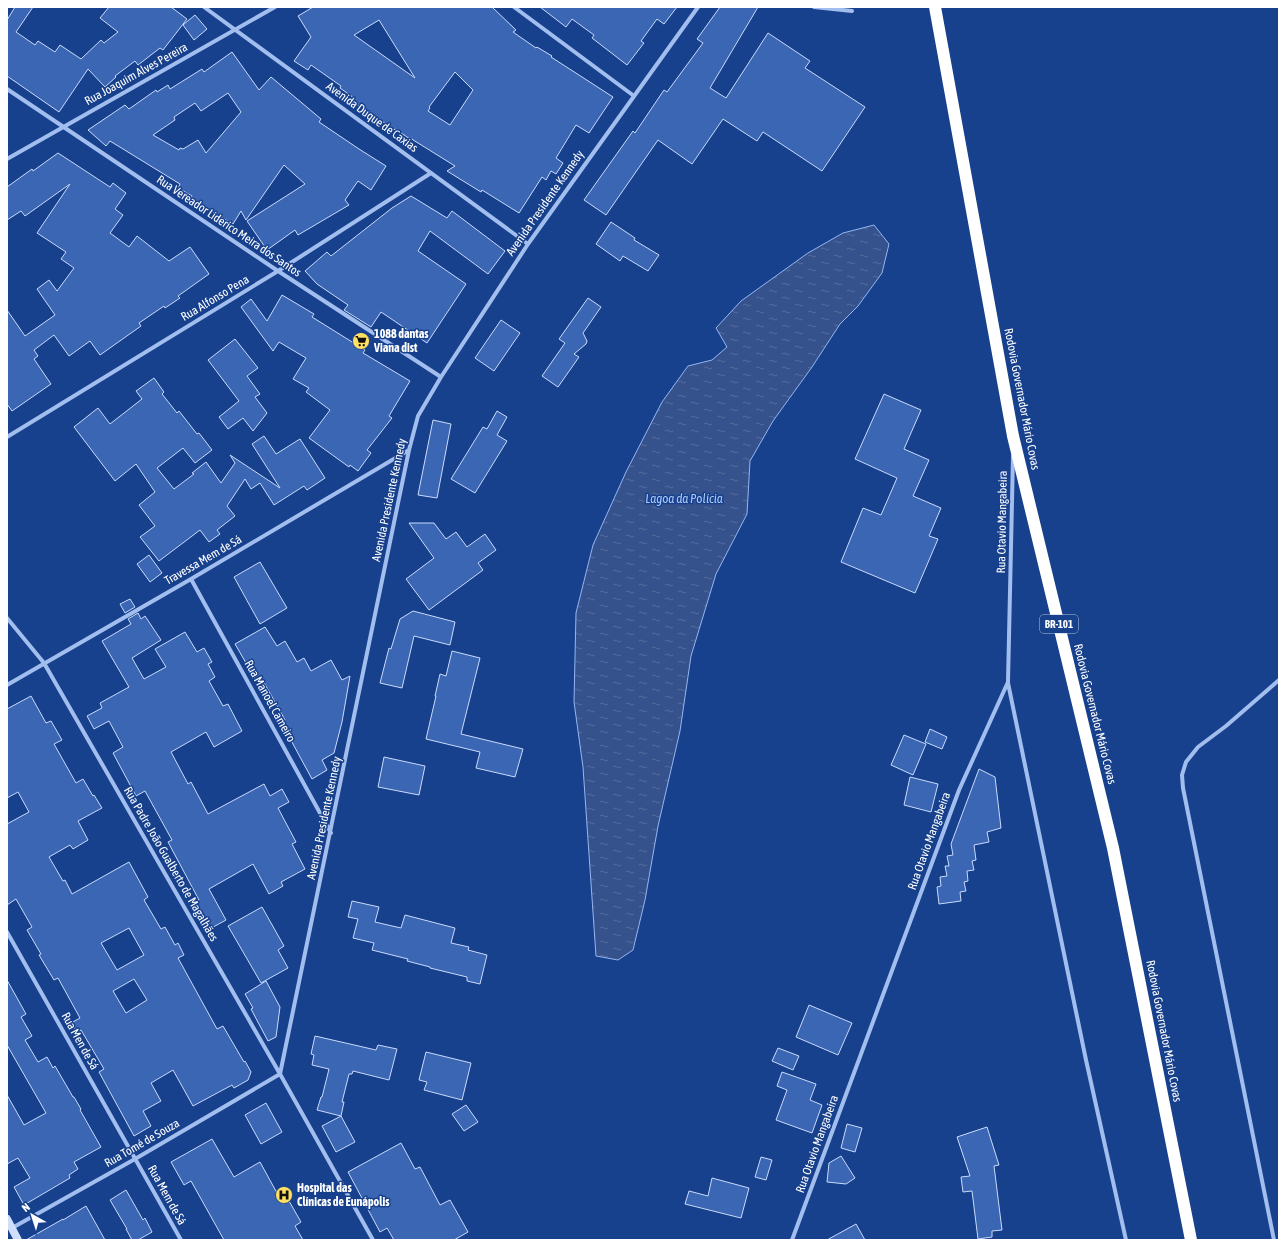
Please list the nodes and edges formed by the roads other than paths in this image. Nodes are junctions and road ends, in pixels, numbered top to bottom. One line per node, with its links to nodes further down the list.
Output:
1 (204, 7): 8 (street, Avenida Duque de Caxias)
2 (275, 7): 8 (street, Rua Joaquim Alves Pereira)
3 (514, 7): 10 (street)
4 (698, 7): 10 (street, Avenida Presidente Kennedy)
5 (814, 7): 7 (street)
6 (935, 7): 18 (highway, Rodovia Governador Mário Covas / BR-101)
7 (852, 11)
8 (235, 31): 11 (street, Rua Joaquim Alves Pereira); 13 (street, Avenida Duque de Caxias)
9 (7, 89): 11 (street, Rua Vereador Liderico Meira dos Santos)
10 (634, 96): 14 (street, Avenida Presidente Kennedy)
11 (64, 126): 12 (street, Rua Joaquim Alves Pereira); 15 (street, Rua Vereador Liderico Meira dos Santos)
12 (7, 159)
13 (431, 173): 14 (street, Avenida Duque de Caxias); 15 (street, Rua Alfonso Pena)
14 (528, 244): 16 (street, Avenida Presidente Kennedy)
15 (278, 271): 16 (street, Rua Vereador Liderico Meira dos Santos); 17 (street, Rua Alfonso Pena)
16 (441, 378): 19 (street, Avenida Presidente Kennedy)
17 (7, 436)
18 (1013, 436): 24 (street, Rua Otavio Mangabeira); 37 (highway, Rodovia Governador Mário Covas / BR-101)
19 (409, 450): 20 (street, Travessa Mem de Sá); 26 (street, Avenida Presidente Kennedy)
20 (191, 579): 22 (street, Travessa Mem de Sá); 26 (street, Rua Manoel Cameiro)
21 (7, 618): 22 (street, Rua Padre João Gualberto de Magalhães)
22 (44, 663): 25 (street, Travessa Mem de Sá); 28 (street, Rua Padre João Gualberto de Magalhães)
23 (1279, 680): 38 (street)
24 (1008, 682): 35 (street, Rua Otavio Mangabeira); 36 (street)
25 (7, 685)
26 (331, 833): 28 (street, Avenida Presidente Kennedy)
27 (7, 932): 29 (street, Rua Men de Sá)
28 (280, 1074): 29 (street, Rua Tomé de Souza); 34 (street, Rua Padre João Gualberto de Magalhães)
29 (135, 1159): 31 (street, Rua Tomé de Souza); 33 (street, Rua Mem de Sá)
30 (7, 1219): 31 (main road)
31 (12, 1228): 32 (main road)
32 (18, 1240)
33 (181, 1240)
34 (373, 1240)
35 (792, 1240)
36 (1126, 1240)
37 (1191, 1240)
38 (1274, 1240)

